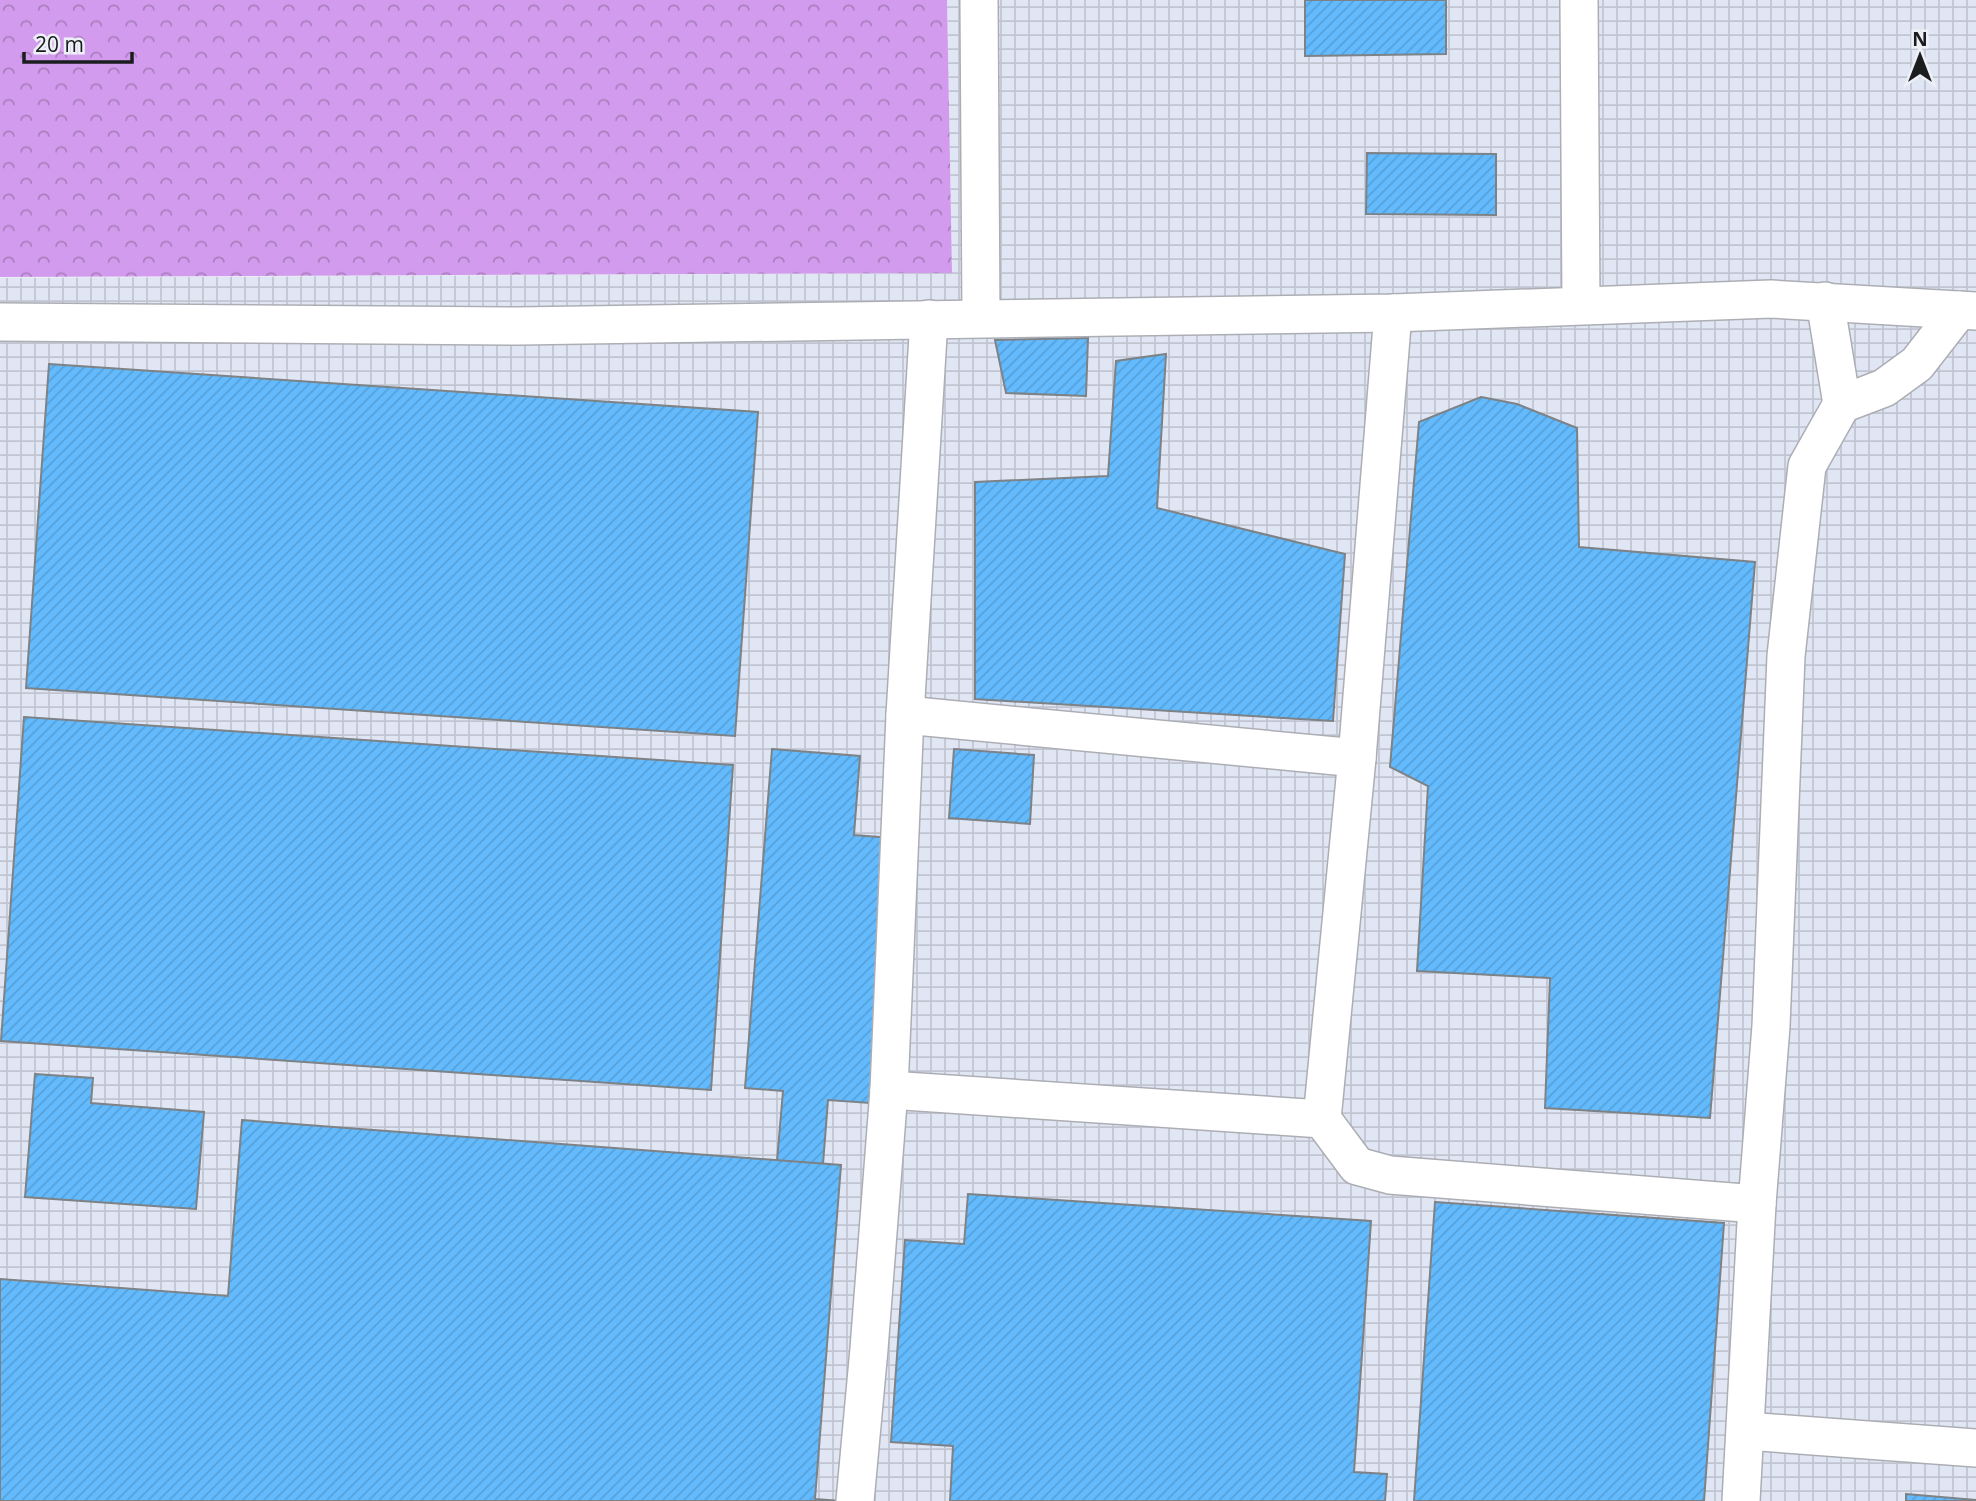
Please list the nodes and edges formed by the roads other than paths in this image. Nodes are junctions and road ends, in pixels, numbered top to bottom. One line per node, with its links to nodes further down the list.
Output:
1 (979, 0): 7 (lane)
2 (1579, 0): 4 (lane)
3 (1825, 301): 4 (lane); 5 (lane); 10 (lane)
4 (1581, 305): 6 (lane)
5 (1967, 310): 10 (lane)
6 (1393, 313): 7 (lane); 12 (lane)
7 (981, 318): 8 (lane)
8 (929, 319): 9 (lane); 11 (lane)
9 (0, 321)
10 (1842, 404): 15 (lane)
11 (905, 715): 12 (lane); 13 (lane)
12 (1357, 758): 14 (lane)
13 (889, 1090): 14 (lane); 18 (lane)
14 (1322, 1119): 15 (lane)
15 (1757, 1204): 16 (lane)
16 (1746, 1431): 17 (lane); 19 (lane)
17 (1976, 1448)
18 (855, 1501)
19 (1741, 1501)

